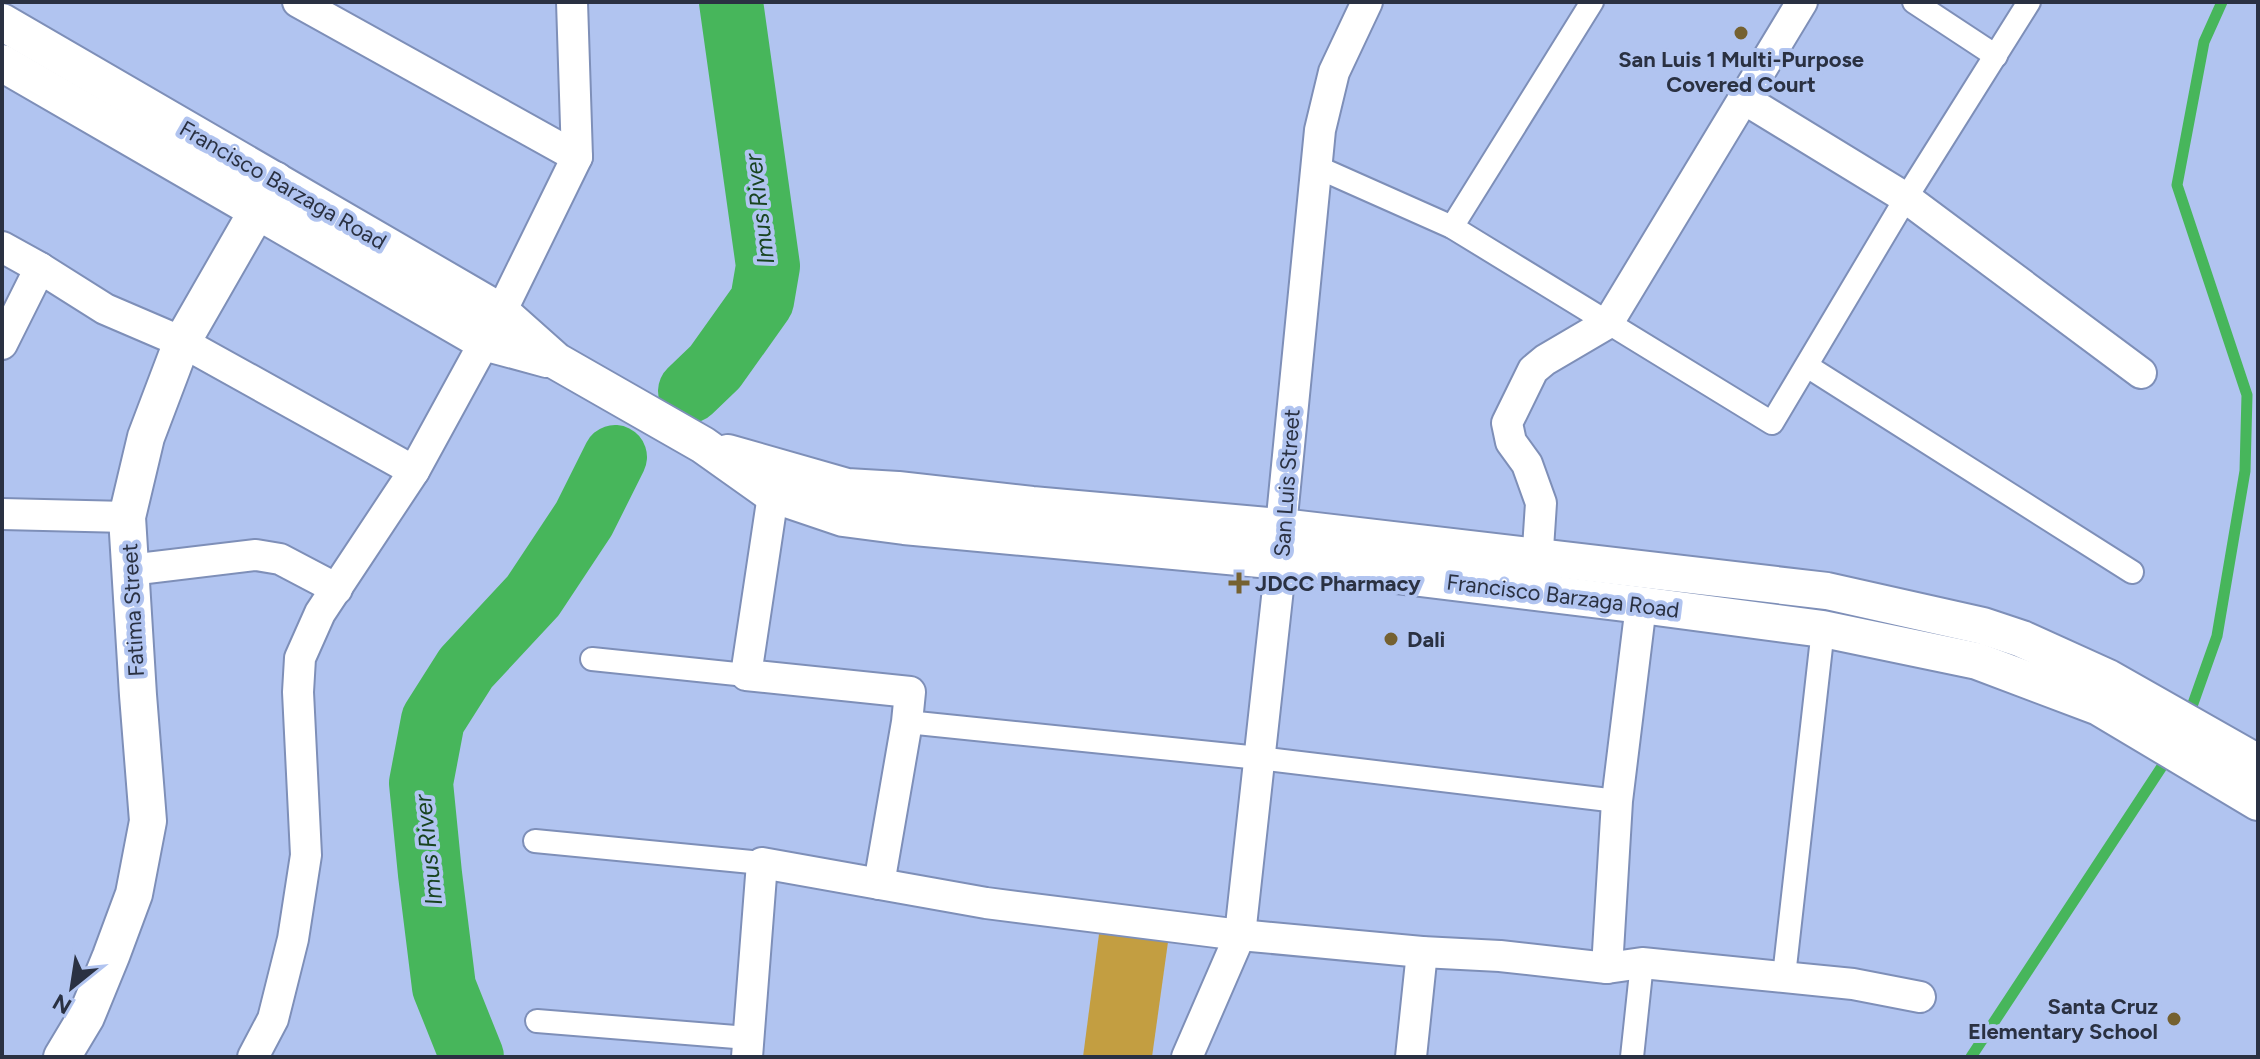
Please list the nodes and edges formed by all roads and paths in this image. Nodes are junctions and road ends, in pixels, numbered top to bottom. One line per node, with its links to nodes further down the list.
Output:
1 (298, 2): 12 (street)
2 (572, 2): 12 (street)
3 (1367, 2): 13 (street, San Luis Street)
4 (1592, 2): 16 (street)
5 (1802, 2): 11 (street)
6 (1914, 2): 9 (street)
7 (2029, 2): 9 (street)
8 (6, 18): 14 (street, Francisco Barzaga Road)
9 (1996, 56): 15 (street)
10 (2, 63): 14 (street, Francisco Barzaga Road)
11 (1744, 99): 15 (street); 19 (street)
12 (577, 157): 20 (street)
13 (1317, 167): 16 (street); 29 (street, San Luis Street)
14 (266, 195): 20 (street, Francisco Barzaga Road); 21 (street, Fatima Street)
15 (1906, 198): 23 (street); 24 (street)
16 (1452, 227): 19 (street)
17 (2, 247): 18 (street)
18 (40, 268): 21 (street); 22 (street)
19 (1608, 323): 23 (street); 32 (street)
20 (493, 327): 25 (street); 26 (street, Francisco Barzaga Road)
21 (182, 342): 25 (street); 28 (street, Fatima Street)
22 (2, 344)
23 (1807, 366): 31 (street)
24 (2141, 373)
25 (414, 471): 33 (street)
26 (775, 480): 29 (street, Francisco Barzaga Road); 37 (street)
27 (2, 514): 28 (street)
28 (127, 517): 30 (street, Fatima Street)
29 (1281, 544): 32 (street, Francisco Barzaga Road); 40 (street, San Luis Street)
30 (130, 570): 33 (street); 54 (street, Fatima Street)
31 (2132, 572)
32 (1536, 575): 34 (street, Francisco Barzaga Road); 38 (street, Francisco Barzaga Road)
33 (337, 589): 55 (street)
34 (1641, 605): 35 (street, Francisco Barzaga Road); 42 (street)
35 (1823, 629): 38 (street, Francisco Barzaga Road); 50 (street)
36 (592, 659): 37 (street)
37 (746, 675): 39 (street)
38 (2104, 693): 41 (street, Francisco Barzaga Road)
39 (907, 722): 40 (street); 45 (street)
40 (1259, 758): 42 (street); 46 (street, San Luis Street)
41 (2249, 776)
42 (1617, 801): 49 (street)
43 (535, 841): 44 (street)
44 (762, 863): 45 (street); 53 (street)
45 (879, 884): 46 (street)
46 (1240, 935): 47 (street); 56 (street, San Luis Street)
47 (1422, 952): 49 (street); 57 (street)
48 (1642, 963): 49 (street); 50 (street); 58 (street)
49 (1607, 968)
50 (1784, 976): 51 (street)
51 (1920, 997)
52 (537, 1021): 53 (street)
53 (747, 1047)
54 (62, 1057)
55 (253, 1057)
56 (1187, 1057)
57 (1411, 1057)
58 (1632, 1057)

